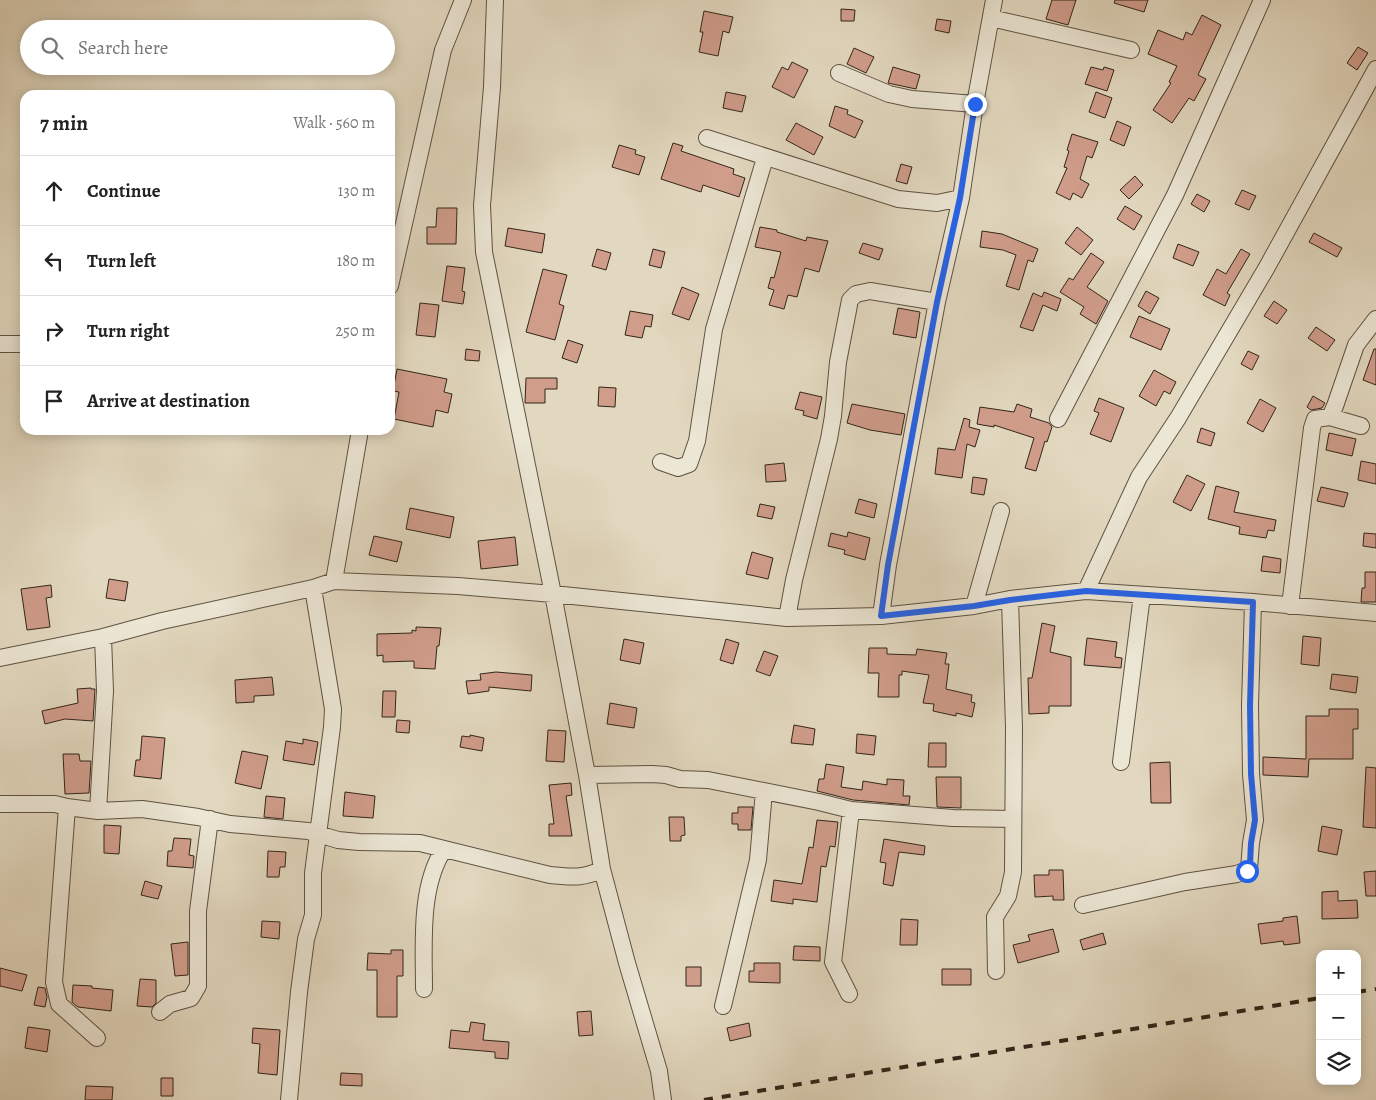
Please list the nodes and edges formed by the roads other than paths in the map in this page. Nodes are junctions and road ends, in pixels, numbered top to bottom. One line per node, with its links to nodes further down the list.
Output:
1 (463, 0): 14 (street)
2 (495, 0): 28 (street)
3 (994, 0): 5 (street)
4 (1262, 0): 20 (street)
5 (991, 18): 6 (street); 10 (street)
6 (1131, 50)
7 (1376, 69): 9 (street)
8 (838, 72): 10 (street)
9 (1369, 94): 27 (street)
10 (975, 104): 13 (street)
11 (707, 138): 12 (street)
12 (765, 158): 13 (street); 23 (street)
13 (960, 198): 15 (street)
14 (395, 264)
15 (937, 302): 35 (street); 36 (street)
16 (1376, 319): 19 (street)
17 (0, 344): 18 (street)
18 (20, 344)
19 (1330, 417): 21 (street); 33 (street)
20 (1058, 419)
21 (1361, 426)
22 (359, 435): 25 (street)
23 (661, 462)
24 (1002, 510): 32 (street)
25 (334, 581): 26 (street); 28 (street)
26 (313, 588): 37 (street); 48 (street)
27 (1086, 591): 29 (street); 30 (street)
28 (553, 594): 36 (street); 40 (street)
29 (1142, 594): 31 (street); 39 (street)
30 (1010, 600): 32 (street); 47 (street)
31 (1253, 602): 33 (street); 51 (street)
32 (974, 606): 35 (street)
33 (1290, 606): 34 (street)
34 (1376, 613)
35 (881, 616): 36 (street)
36 (787, 618)
37 (103, 637): 38 (street); 45 (street)
38 (0, 658)
39 (1121, 762)
40 (587, 774): 41 (street); 50 (street)
41 (764, 792): 44 (street); 55 (street)
42 (0, 804): 43 (street)
43 (67, 807): 45 (street); 57 (street)
44 (851, 810): 47 (street); 54 (street)
45 (98, 811): 46 (street)
46 (210, 819): 48 (street); 56 (street)
47 (1013, 819): 52 (street)
48 (319, 834): 49 (street); 58 (street)
49 (444, 849): 50 (street); 53 (street)
50 (602, 870): 59 (street)
51 (1083, 905)
52 (996, 971)
53 (424, 989)
54 (849, 994)
55 (723, 1006)
56 (160, 1012)
57 (97, 1038)
58 (289, 1100)
59 (663, 1100)

